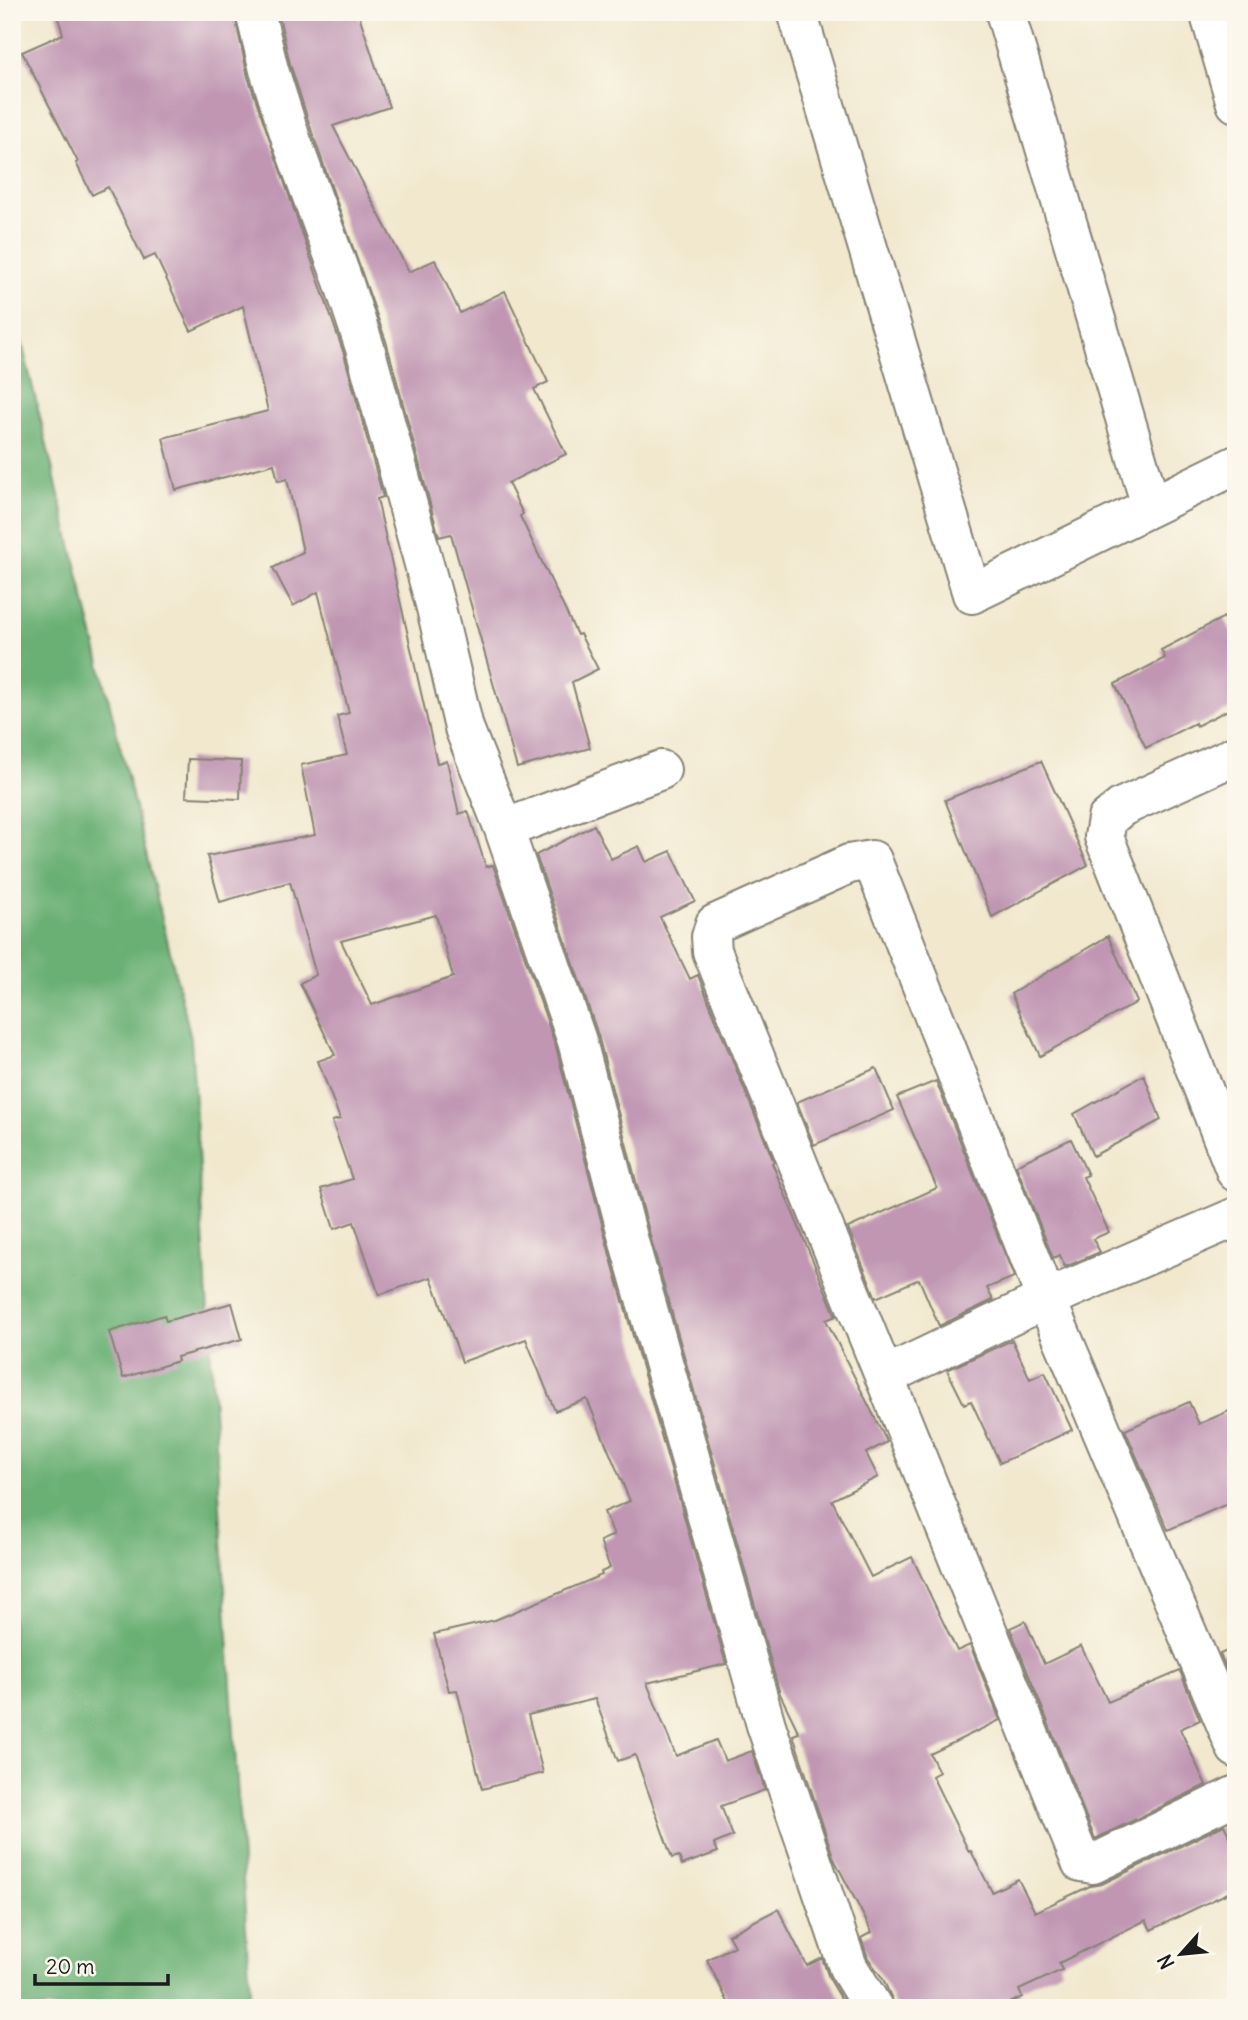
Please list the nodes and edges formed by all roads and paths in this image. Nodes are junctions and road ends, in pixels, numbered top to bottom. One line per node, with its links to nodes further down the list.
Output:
1 (255, 12): 10 (street)
2 (797, 12): 7 (street)
3 (1005, 12): 7 (street)
4 (1209, 12): 5 (street)
5 (1236, 103)
6 (1236, 465): 7 (street)
7 (1152, 506)
8 (1236, 755): 11 (street)
9 (661, 770): 10 (street)
10 (504, 829): 17 (street)
11 (1236, 1172)
12 (1236, 1217): 13 (street)
13 (1046, 1299): 14 (street); 14 (street); 15 (street)
14 (885, 1376): 16 (street)
15 (1236, 1748)
16 (1236, 1795)
17 (873, 2008)

